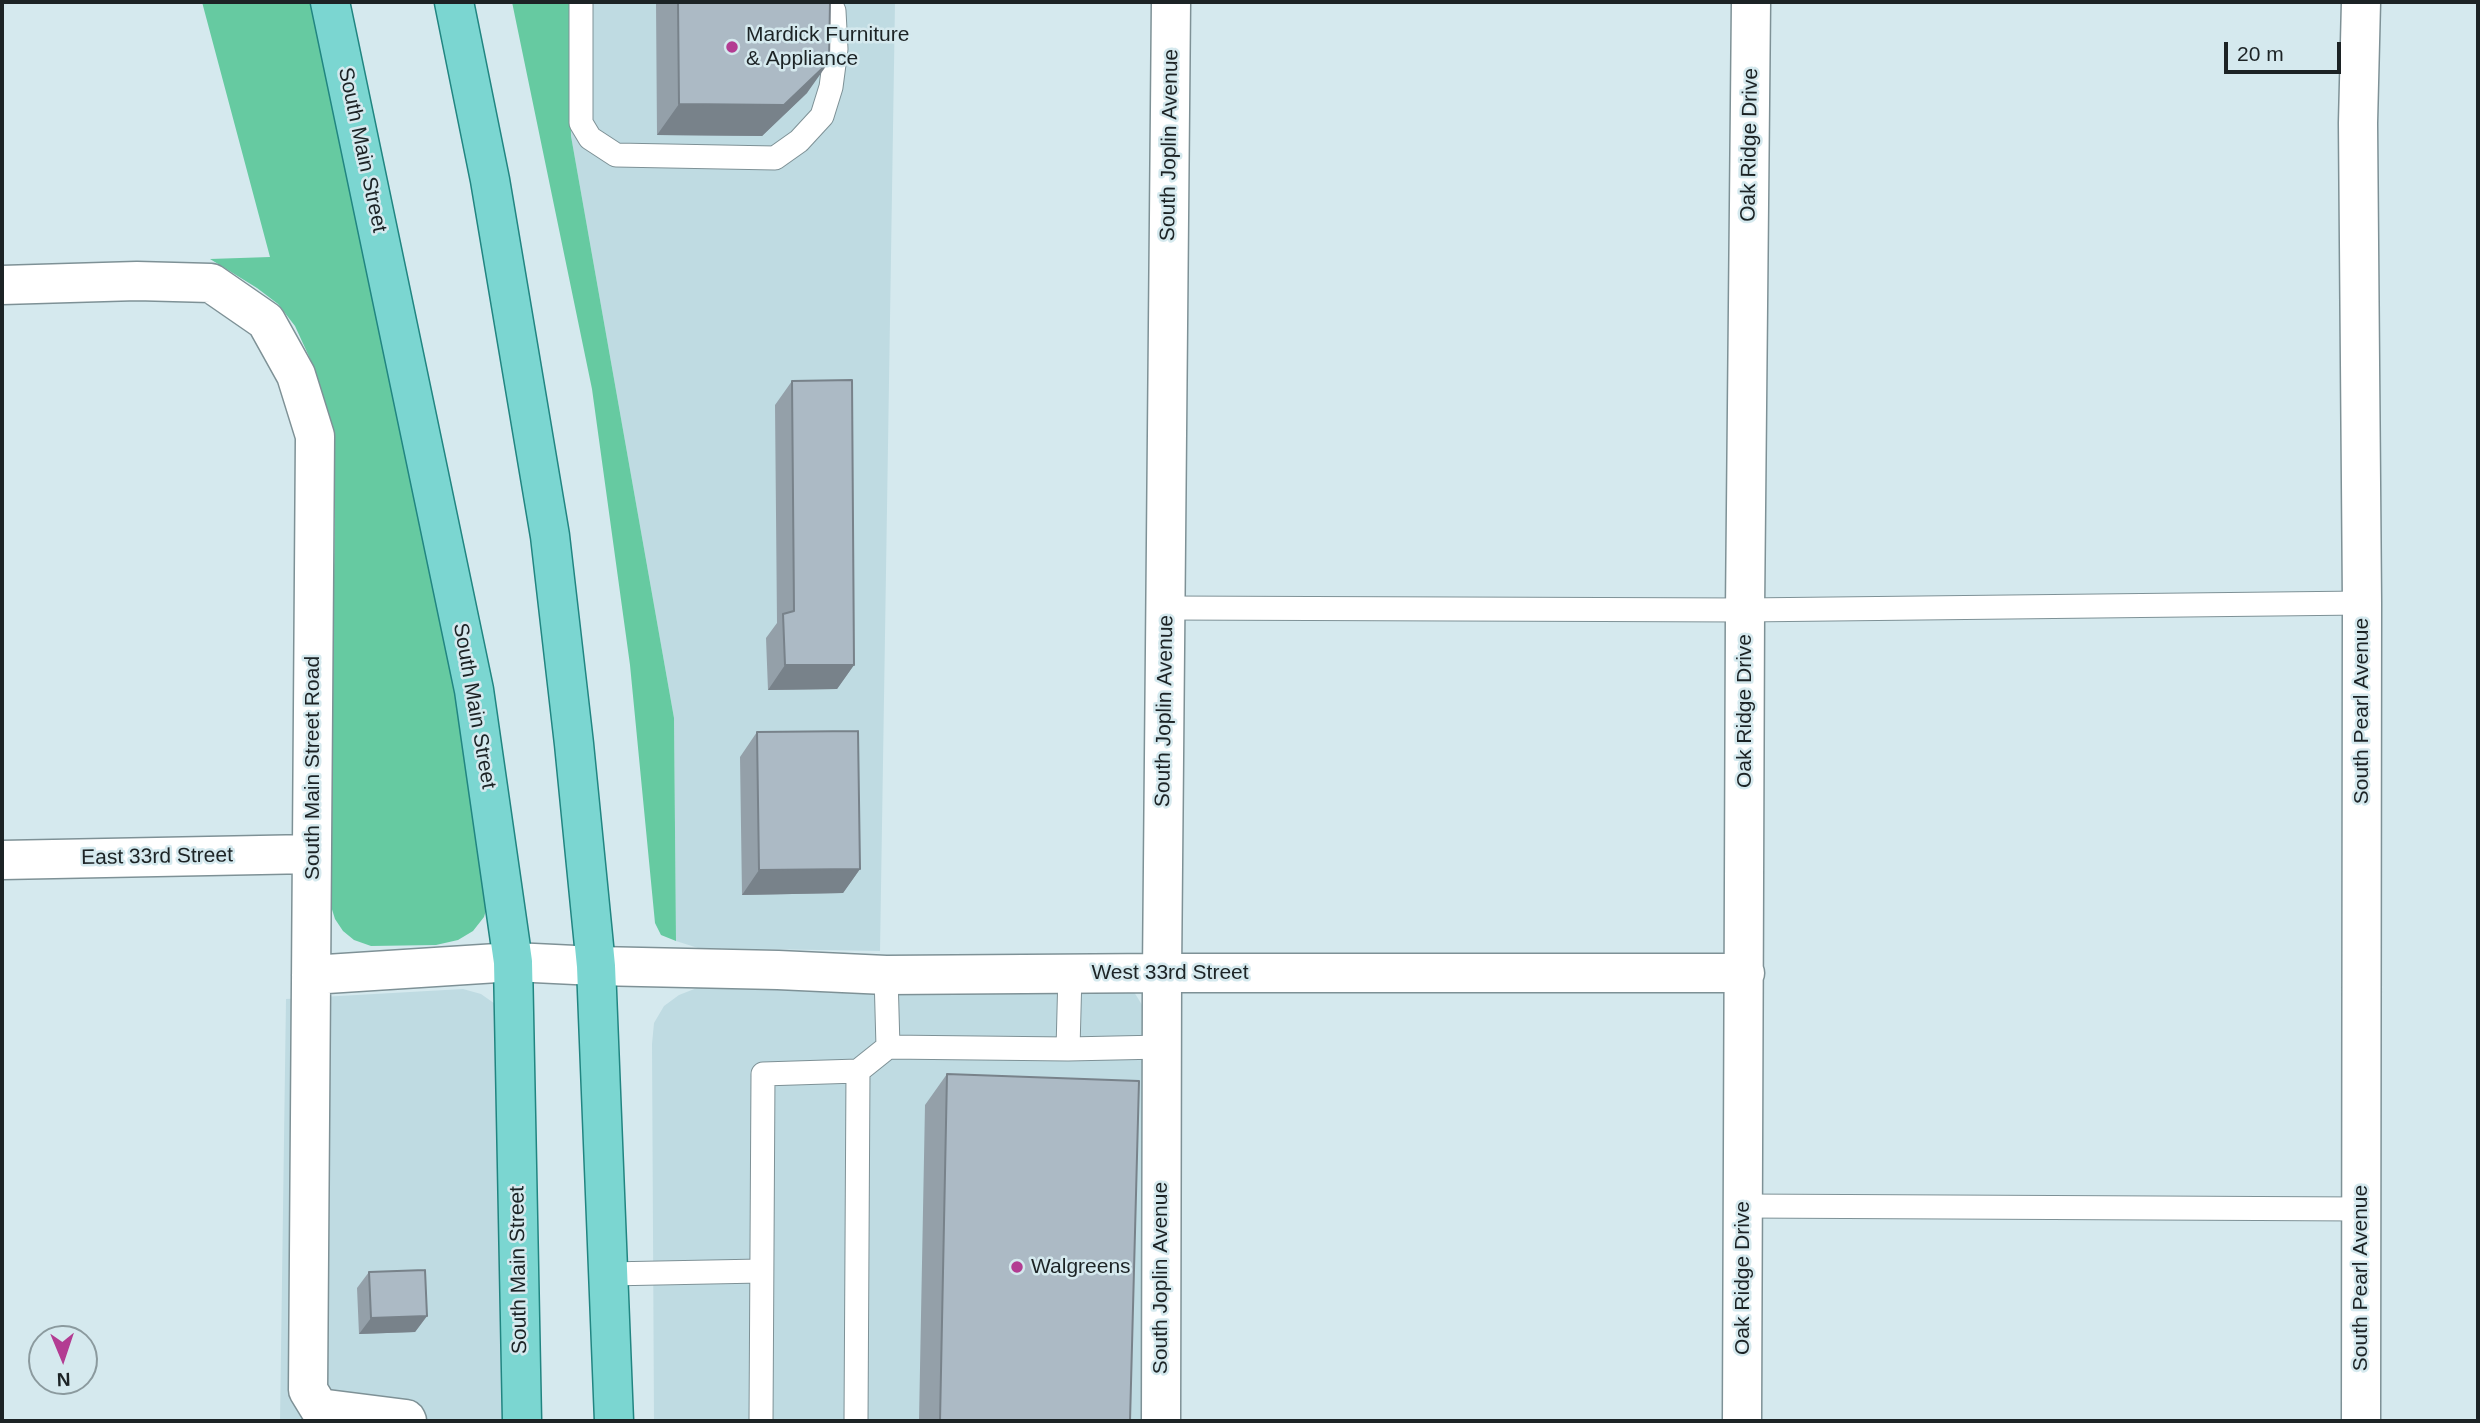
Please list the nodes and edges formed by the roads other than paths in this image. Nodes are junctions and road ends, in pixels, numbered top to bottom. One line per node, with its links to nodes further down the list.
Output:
1 (330, 2): 14 (main road, South Main Street)
2 (454, 2): 15 (main road)
3 (580, 2): 4 (lane)
4 (830, 2)
5 (1171, 2): 10 (street, South Joplin Avenue)
6 (1751, 2): 11 (street, Oak Ridge Drive)
7 (2361, 2): 9 (street, South Pearl Avenue)
8 (2, 285): 12 (street, South Main Street Road)
9 (2362, 603): 11 (lane); 26 (street, South Pearl Avenue)
10 (1166, 608): 11 (lane); 17 (street, South Joplin Avenue)
11 (1745, 610): 18 (street, Oak Ridge Drive)
12 (312, 854): 13 (street, East 33rd Street); 19 (street, South Main Street Road)
13 (2, 860)
14 (513, 962): 15 (street); 19 (street); 30 (main road, South Main Street)
15 (596, 967): 20 (street, West 33rd Street); 28 (main road)
16 (1070, 973): 17 (street, West 33rd Street); 20 (street, West 33rd Street); 23 (lane)
17 (1162, 973): 18 (street, West 33rd Street); 21 (street, South Joplin Avenue)
18 (1745, 973): 25 (street, Oak Ridge Drive)
19 (311, 975): 29 (street, South Main Street Road)
20 (886, 975): 22 (lane)
21 (1162, 1046): 23 (lane); 34 (street, South Joplin Avenue)
22 (888, 1047): 23 (lane); 24 (lane)
23 (1068, 1049)
24 (858, 1071): 27 (lane); 33 (lane)
25 (1743, 1206): 26 (lane); 35 (street, Oak Ridge Drive)
26 (2361, 1209): 36 (street, South Pearl Avenue)
27 (761, 1271): 28 (lane); 32 (lane)
28 (608, 1275): 31 (main road)
29 (407, 1421)
30 (522, 1421)
31 (614, 1421)
32 (761, 1421)
33 (856, 1421)
34 (1161, 1421)
35 (1742, 1421)
36 (2361, 1421)

